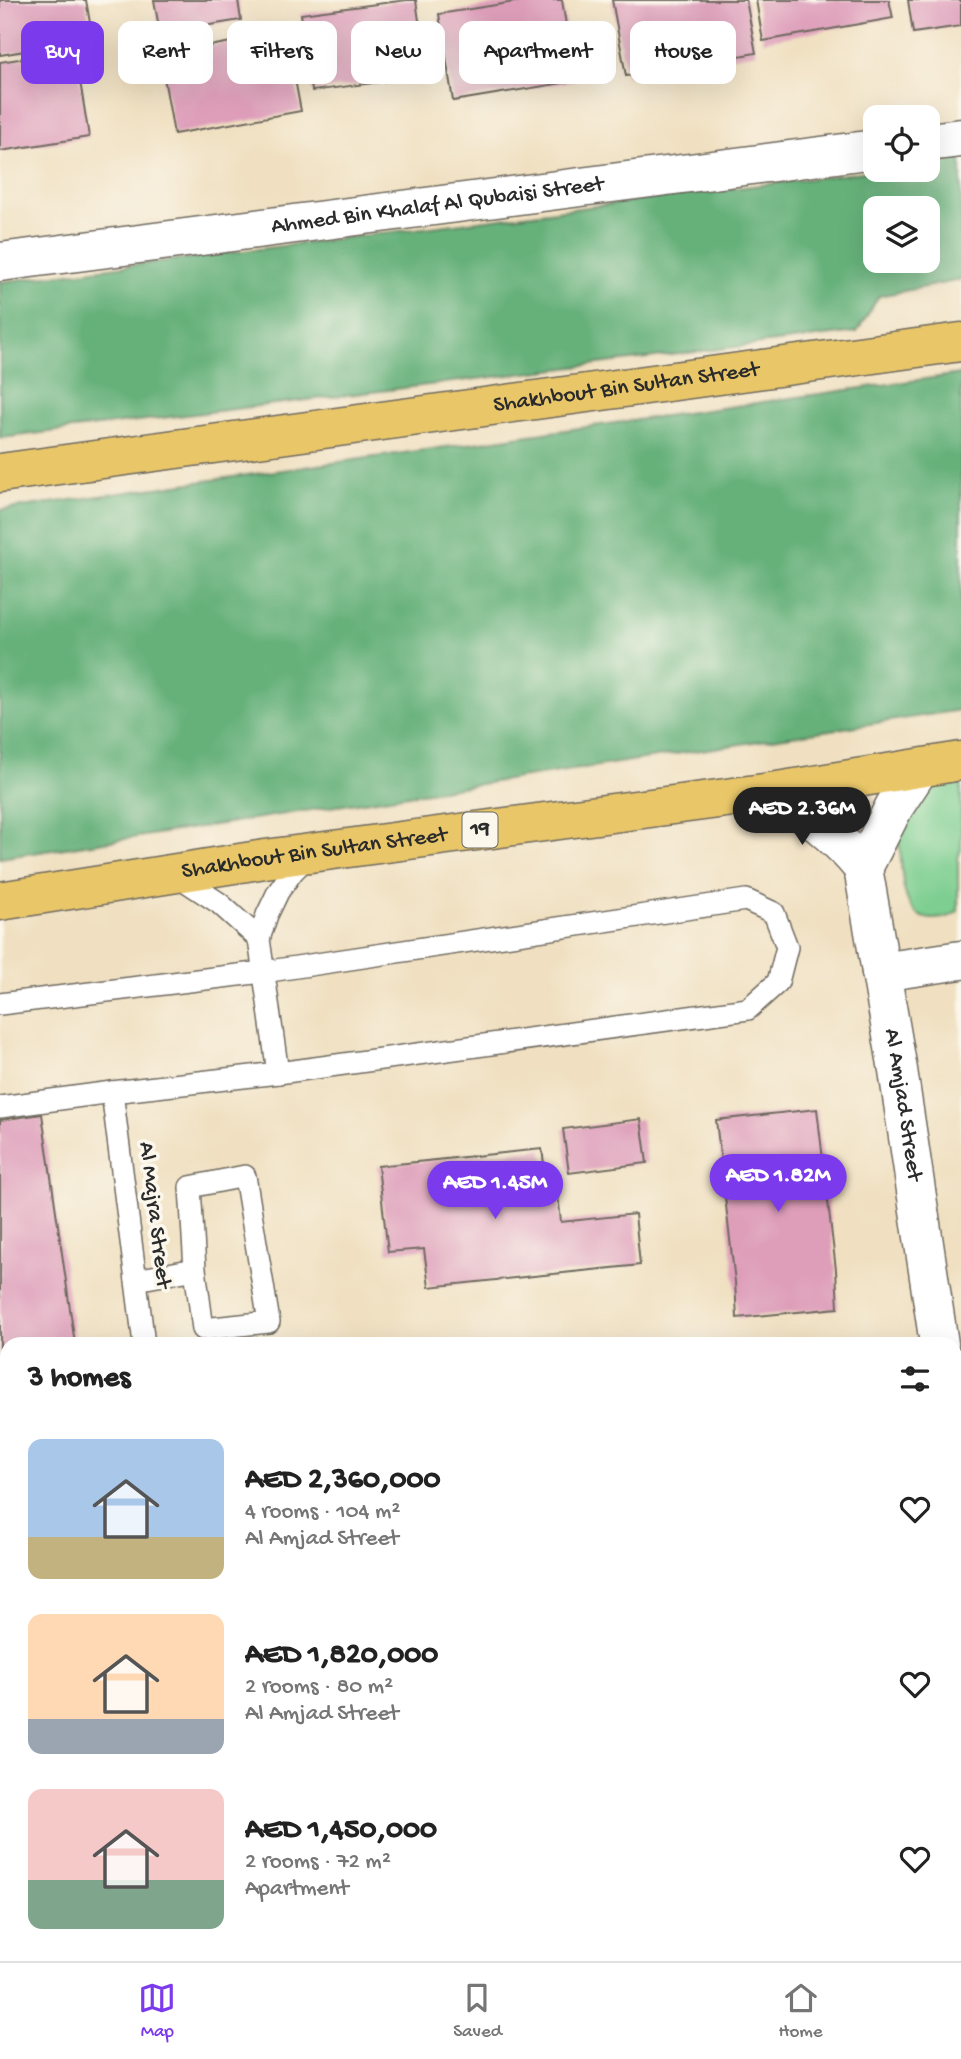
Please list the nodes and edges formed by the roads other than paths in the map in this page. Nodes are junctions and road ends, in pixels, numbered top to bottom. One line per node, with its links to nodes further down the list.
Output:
1 (961, 138): 2 (street)
2 (940, 141)
3 (863, 151): 4 (street, Ahmed Bin Khalaf Al Qubaisi Street)
4 (0, 262)
5 (961, 342): 6 (main road, Shakhbout Bin Sultan Street)
6 (0, 473)
7 (961, 761): 8 (main road, Shakhbout Bin Sultan Street / 19)
8 (919, 769): 9 (main road, Shakhbout Bin Sultan Street / 19); 11 (street)
9 (771, 792): 10 (main road, Shakhbout Bin Sultan Street / 19); 11 (street)
10 (311, 853): 12 (main road, Shakhbout Bin Sultan Street / 19); 14 (lane)
11 (863, 868): 17 (street, Al Amjad Street)
12 (174, 873): 13 (main road, Shakhbout Bin Sultan Street / 19); 14 (lane)
13 (0, 901)
14 (259, 939): 16 (lane)
15 (961, 960): 17 (street)
16 (263, 972): 18 (lane); 19 (lane); 19 (lane)
17 (881, 972): 25 (street, Al Amjad Street)
18 (0, 1004)
19 (278, 1073): 20 (lane)
20 (112, 1092): 21 (lane); 23 (lane, Al Majra Street)
21 (0, 1107)
22 (195, 1269): 22 (lane); 23 (lane)
23 (136, 1280): 24 (lane, Al Majra Street)
24 (143, 1337)
25 (938, 1337)

